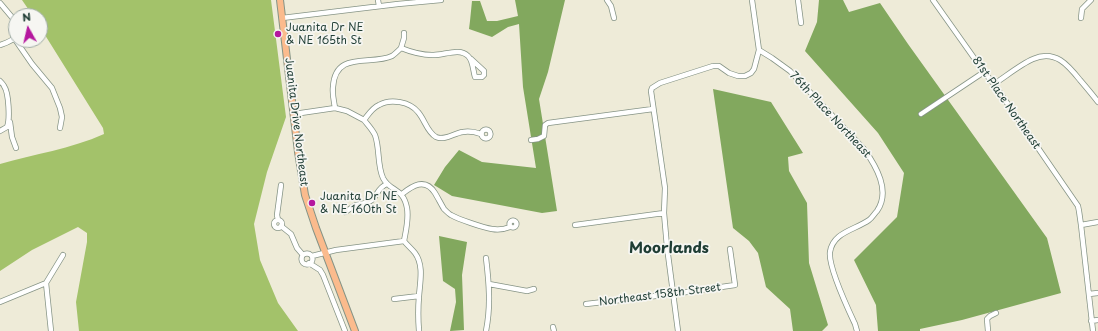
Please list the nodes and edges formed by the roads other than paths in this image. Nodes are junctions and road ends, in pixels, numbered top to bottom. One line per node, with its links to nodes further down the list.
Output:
1 (280, 0): 12 (main road, Juanita Drive Northeast)
2 (378, 0): 10 (street)
3 (441, 0): 10 (street)
4 (607, 0): 13 (street)
5 (752, 0): 19 (street)
6 (798, 0): 15 (street)
7 (933, 0): 21 (street, 81st Place Northeast)
8 (1091, 0): 14 (street)
9 (0, 3): 11 (street)
10 (379, 6): 12 (street)
11 (8, 12)
12 (282, 18): 27 (main road, Juanita Drive Northeast)
13 (614, 18)
14 (1081, 18)
15 (801, 23)
16 (404, 33): 18 (street)
17 (22, 48): 31 (street)
18 (401, 48): 20 (street); 25 (street)
19 (759, 50): 26 (street); 72 (street, 76th Place Northeast)
20 (471, 59)
21 (984, 72): 23 (street, 81st Place Northeast); 28 (street)
22 (0, 81): 29 (street)
23 (994, 84): 24 (street); 43 (street, 81st Place Northeast)
24 (1098, 102)
25 (335, 108): 27 (street); 30 (street)
26 (653, 109): 34 (street); 40 (street)
27 (294, 114): 47 (main road, Juanita Drive Northeast)
28 (921, 114)
29 (10, 120): 32 (street); 35 (street)
30 (364, 120): 33 (street); 36 (street)
31 (60, 128)
32 (0, 131)
33 (481, 134)
34 (531, 140)
35 (16, 148)
36 (387, 184): 38 (street); 39 (street)
37 (281, 185): 49 (street)
38 (402, 194): 44 (street); 45 (street)
39 (345, 212)
40 (664, 213): 42 (street); 57 (street)
41 (1098, 222): 43 (street)
42 (575, 225)
43 (1081, 225): 58 (street)
44 (510, 227)
45 (404, 241): 47 (street); 59 (street)
46 (730, 249): 57 (street, Northeast 158th Street)
47 (325, 252): 50 (street); 68 (main road, Juanita Drive Northeast)
48 (63, 254): 53 (street)
49 (303, 255): 50 (street); 52 (street)
50 (312, 256): 52 (street)
51 (486, 258): 54 (street)
52 (309, 263): 67 (street)
53 (46, 283): 61 (street); 66 (street)
54 (489, 284): 55 (street); 70 (street)
55 (534, 289)
56 (1098, 293): 58 (street)
57 (673, 294): 62 (street, Northeast 158th Street); 71 (street)
58 (1089, 294): 65 (street)
59 (418, 296): 60 (street); 69 (street)
60 (394, 298)
61 (0, 302)
62 (586, 304)
63 (996, 313): 73 (street)
64 (1098, 320): 65 (street)
65 (1092, 321): 74 (street)
66 (51, 331)
67 (345, 331)
68 (355, 331)
69 (419, 331)
70 (486, 331)
71 (678, 331)
72 (856, 331)
73 (988, 331)
74 (1093, 331)

